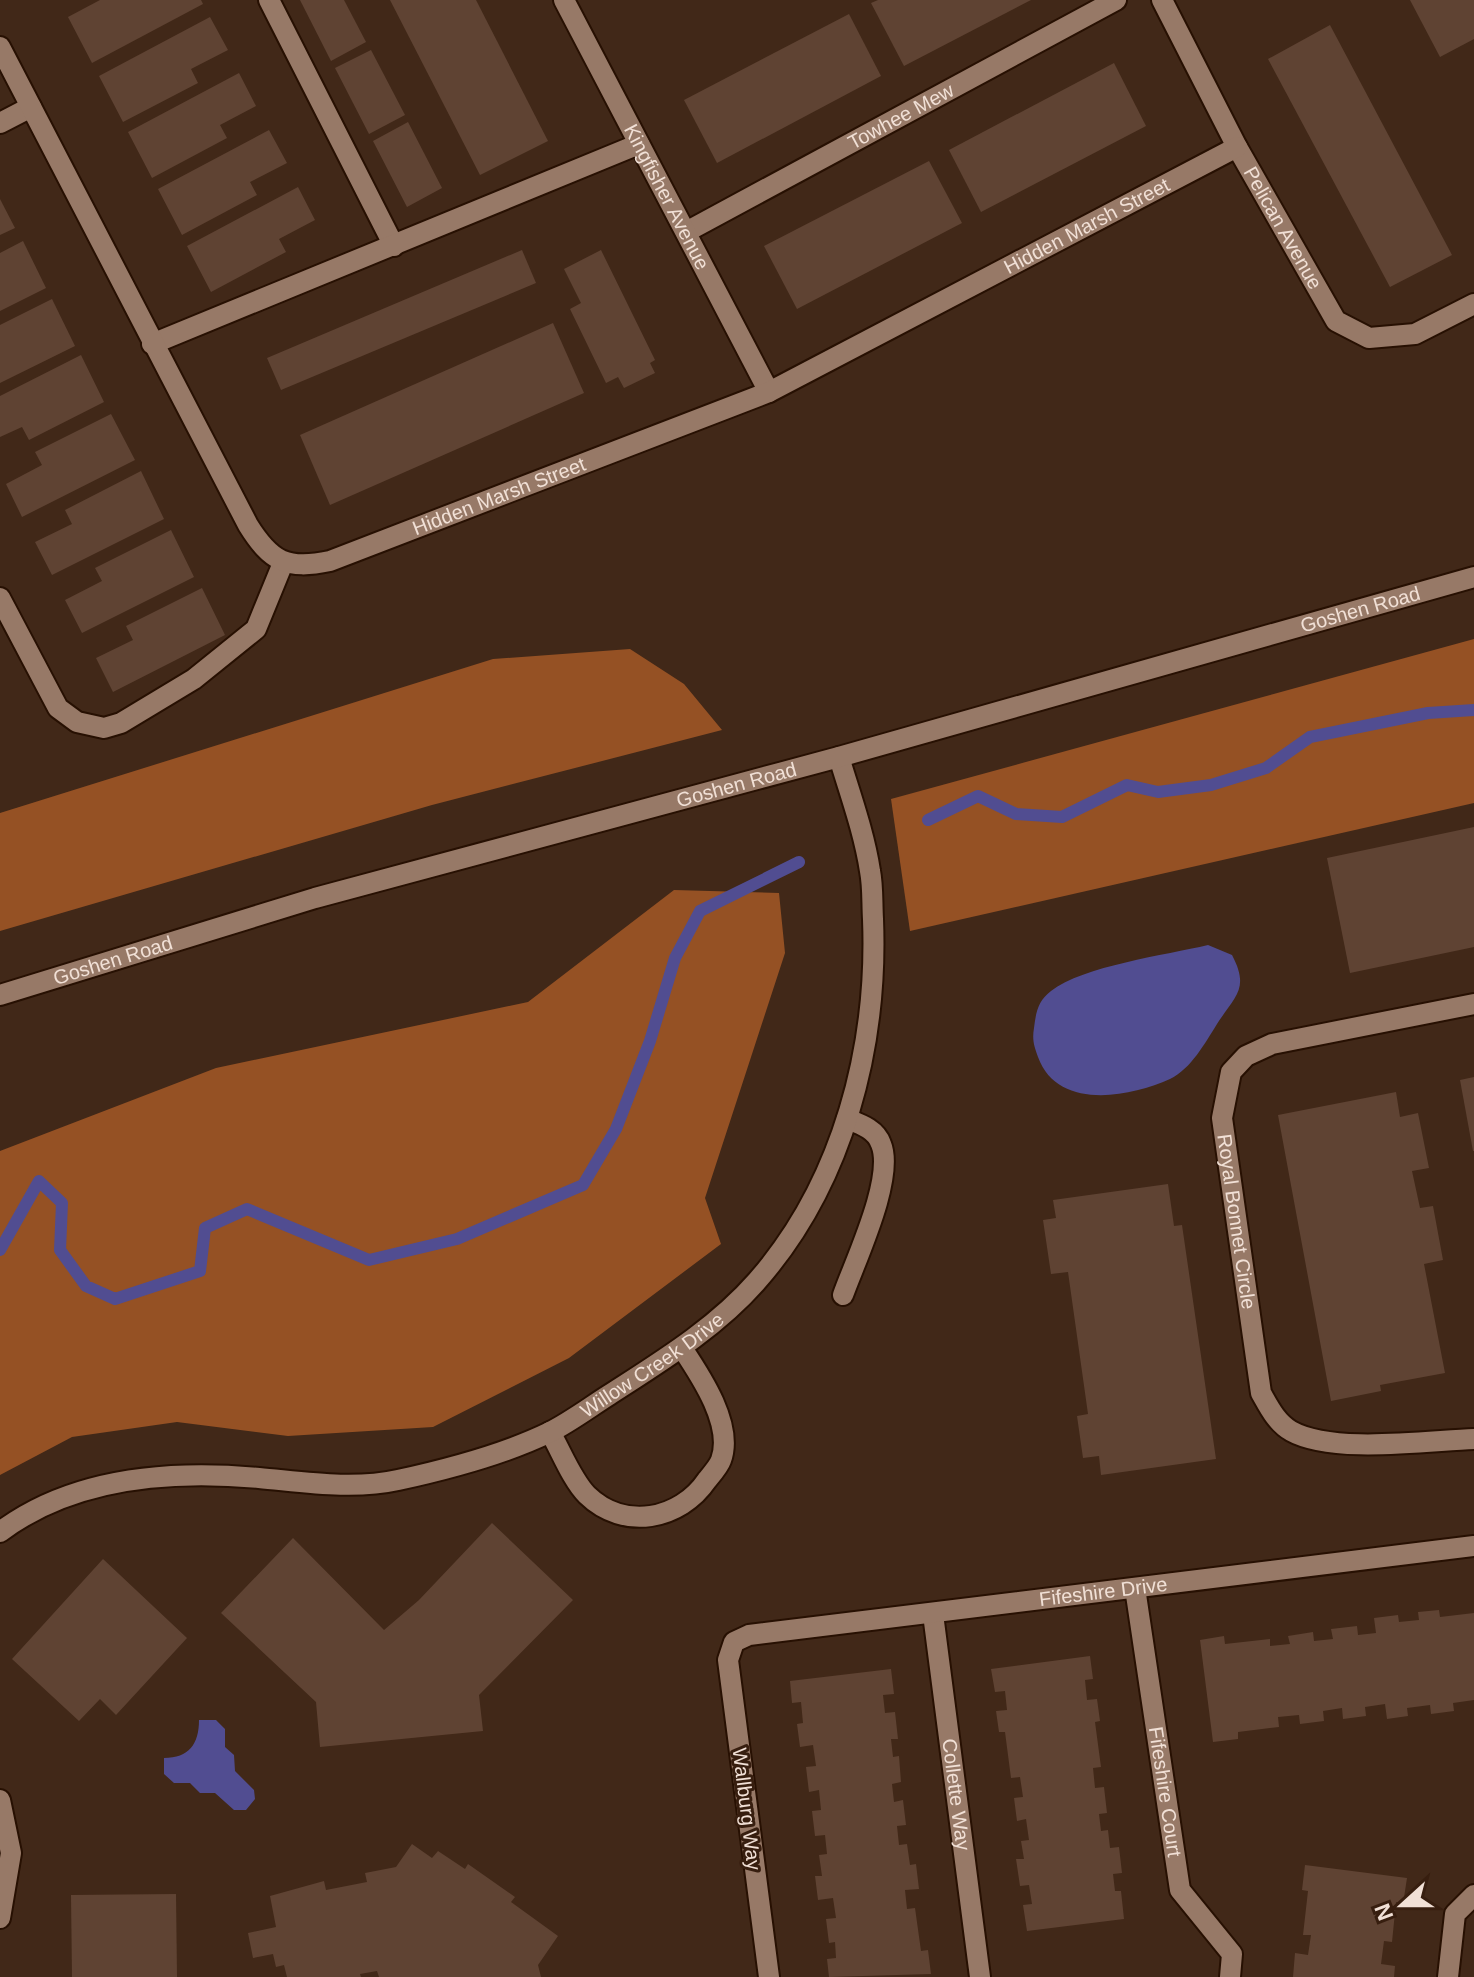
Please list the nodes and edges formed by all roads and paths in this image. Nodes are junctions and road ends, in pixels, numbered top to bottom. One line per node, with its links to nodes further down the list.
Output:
1 (269, 0): 11 (street)
2 (564, 0): 8 (street, Kingfisher Avenue)
3 (1116, 0): 10 (street, Towhee Mew)
4 (1162, 0): 9 (street, Pelican Avenue)
5 (0, 47): 6 (street)
6 (31, 107): 7 (street); 13 (street)
7 (0, 123)
8 (639, 144): 10 (street, Kingfisher Avenue); 11 (street)
9 (1237, 147): 12 (street, Pelican Avenue); 14 (street, Hidden Marsh Street)
10 (686, 232): 14 (street, Kingfisher Avenue)
11 (394, 246): 13 (street)
12 (1474, 304)
13 (152, 344): 15 (street)
14 (769, 392): 15 (street, Hidden Marsh Street)
15 (283, 563): 17 (street)
16 (1474, 577): 18 (street, Goshen Road)
17 (0, 598)
18 (839, 757): 19 (street, Goshen Road); 21 (street, Willow Creek Drive)
19 (0, 995)
20 (1474, 1004): 25 (street, Royal Bonnet Circle)
21 (847, 1119): 22 (street); 23 (street, Willow Creek Drive)
22 (843, 1295)
23 (682, 1348): 24 (street, Willow Creek Drive); 24 (street)
24 (550, 1432): 26 (street, Willow Creek Drive)
25 (1474, 1439)
26 (0, 1532)
27 (1474, 1546): 28 (street, Fifeshire Drive)
28 (1135, 1588): 29 (street, Fifeshire Drive); 36 (street, Fifeshire Court)
29 (933, 1614): 30 (street, Fifeshire Drive); 35 (street, Collette Way)
30 (734, 1642): 34 (street, Wallburg Way)
31 (0, 1800): 33 (street)
32 (1474, 1895): 37 (street)
33 (0, 1918)
34 (769, 1977)
35 (980, 1977)
36 (1230, 1977)
37 (1448, 1977)

